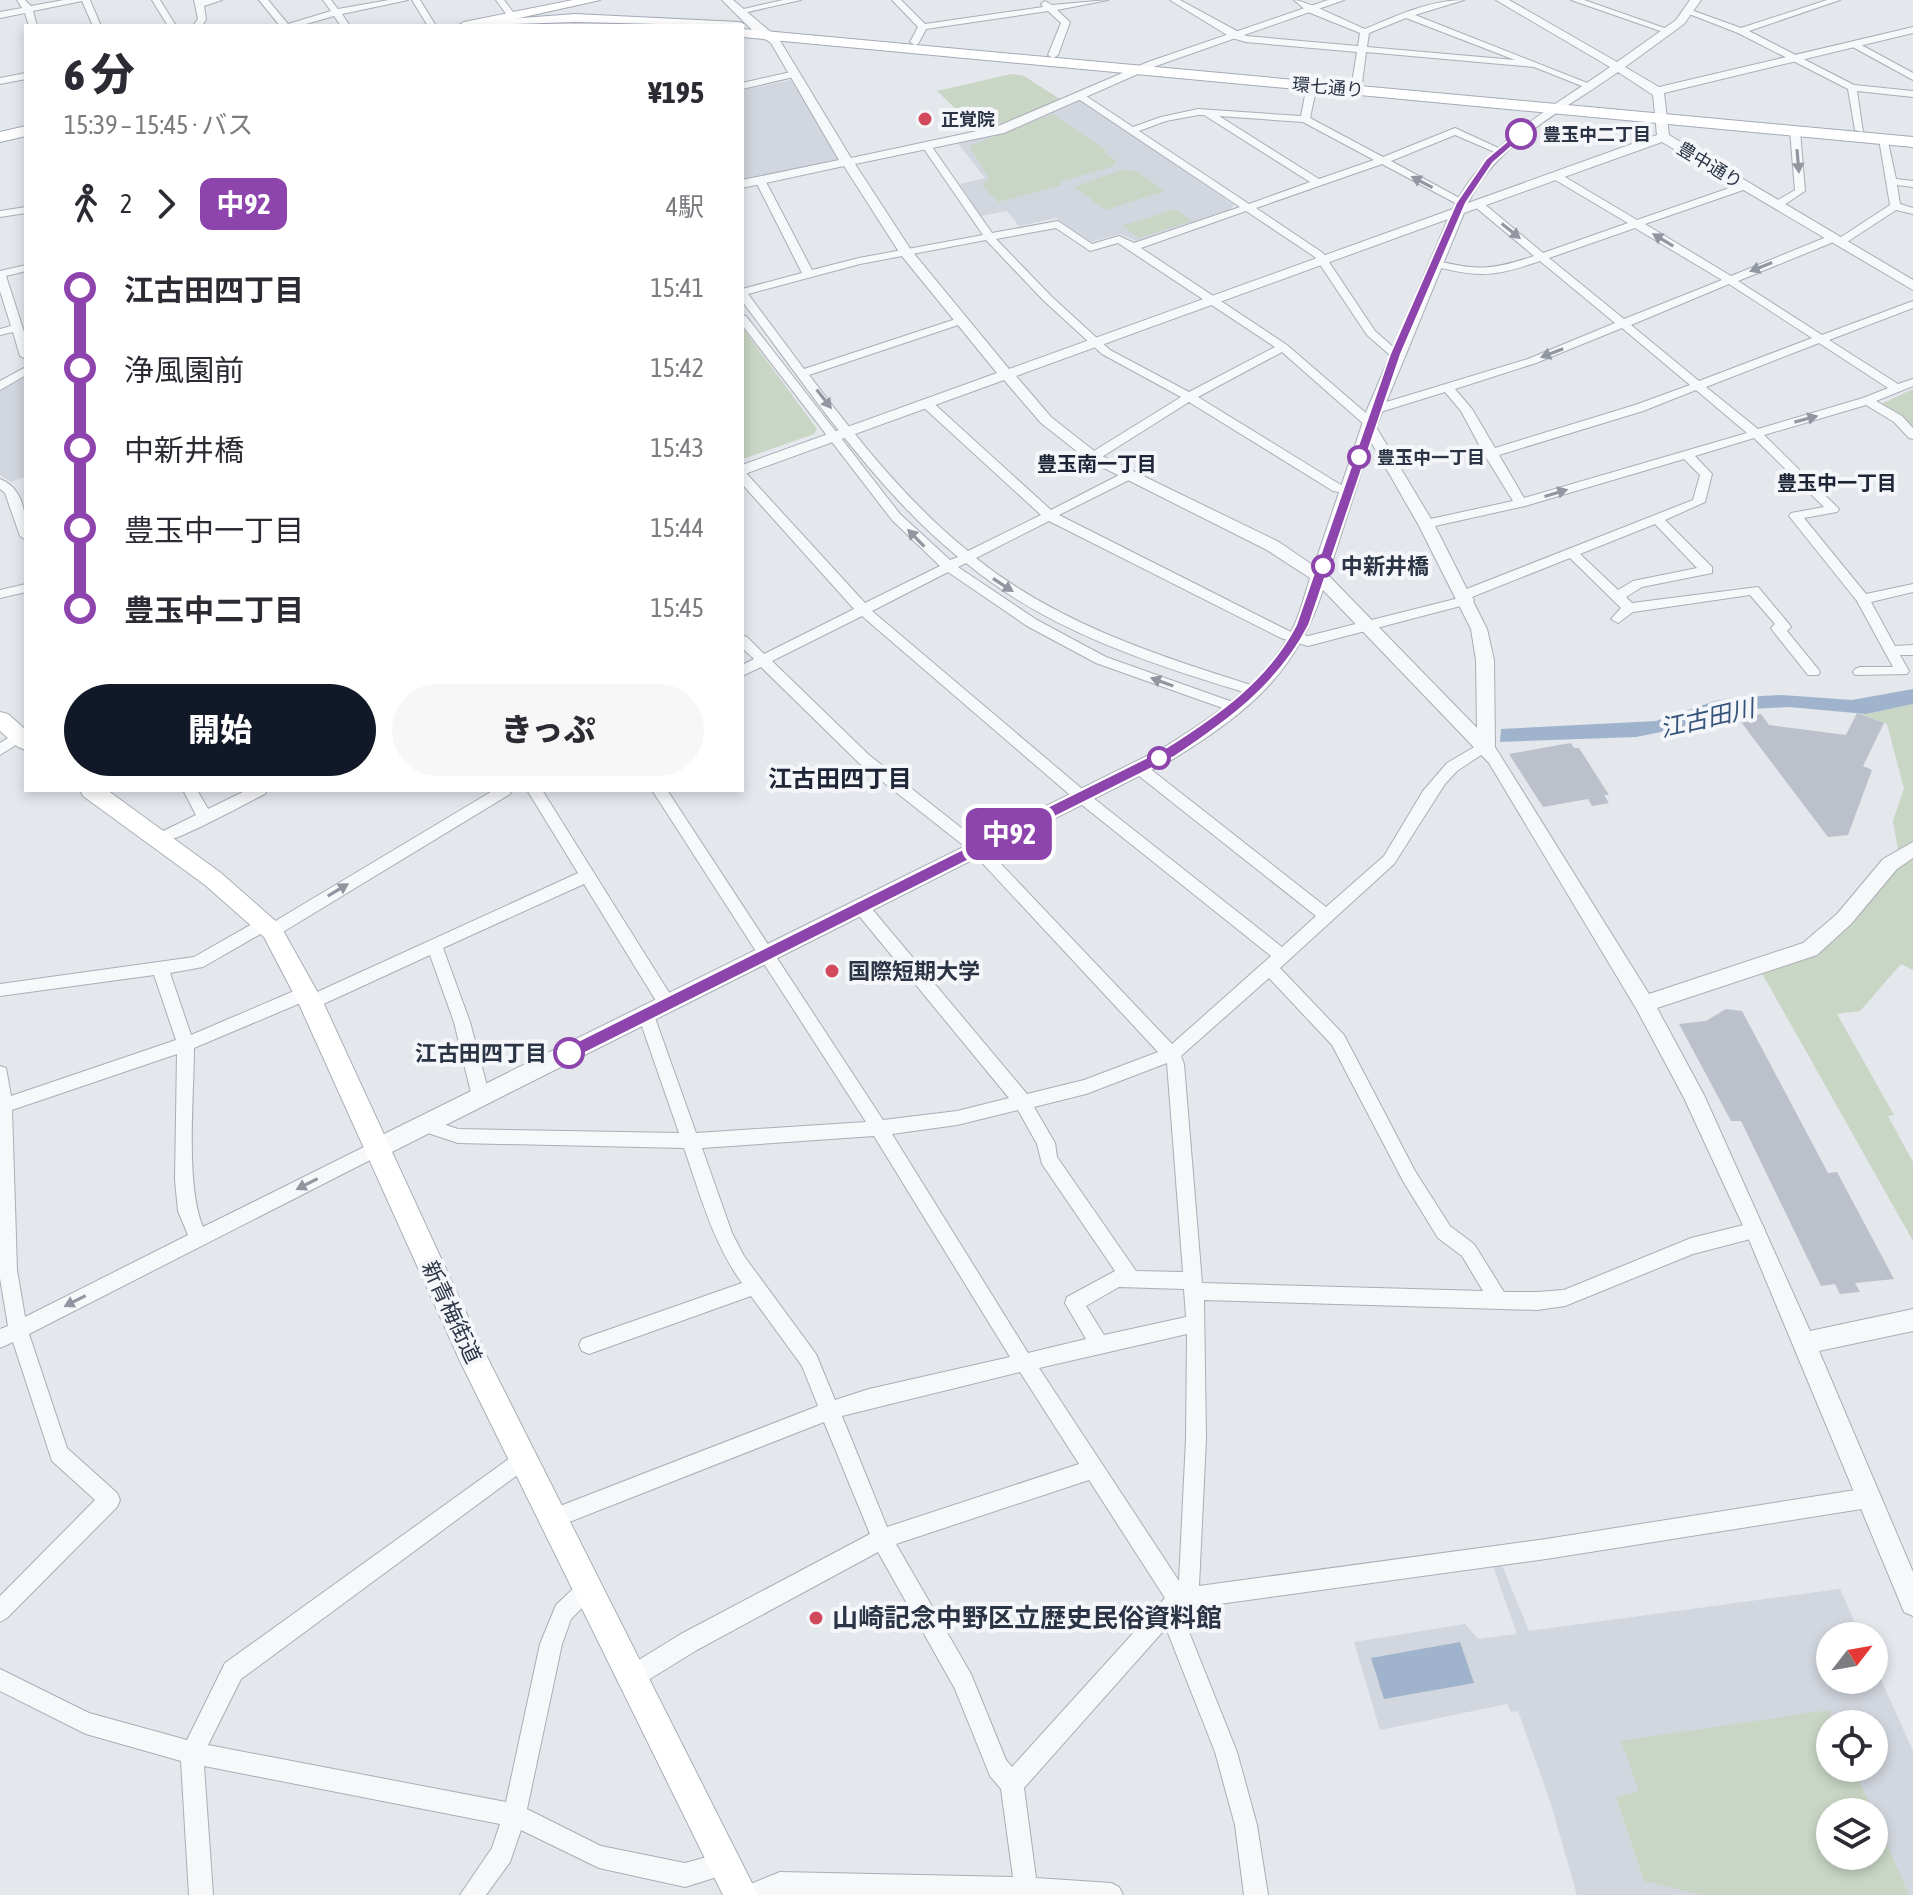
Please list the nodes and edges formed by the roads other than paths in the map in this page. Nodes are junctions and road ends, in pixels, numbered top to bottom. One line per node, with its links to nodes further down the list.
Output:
1 (20, 0): 29 (street)
2 (78, 0): 29 (street)
3 (86, 0): 38 (street)
4 (156, 0): 39 (street)
5 (218, 0): 26 (street)
6 (263, 0): 41 (street)
7 (327, 0): 31 (street)
8 (404, 0): 31 (street)
9 (416, 0): 44 (street)
10 (500, 0): 34 (street)
11 (513, 0): 34 (street)
12 (593, 0): 34 (main road); 36 (main road)
13 (727, 0): 49 (street)
14 (797, 0): 50 (street)
15 (896, 0): 53 (street)
16 (1039, 0): 28 (street)
17 (1104, 0): 28 (street)
18 (1174, 0): 59 (street)
19 (1298, 0): 30 (street)
20 (1339, 0): 30 (street)
21 (1460, 0): 35 (street)
22 (1501, 0): 67 (street)
23 (1575, 0): 55 (street)
24 (1696, 0): 32 (street)
25 (1836, 0): 27 (street)
26 (198, 2): 40 (street)
27 (1813, 2): 56 (street)
28 (1049, 8): 53 (street); 63 (street)
29 (28, 9): 33 (street); 37 (street)
30 (1311, 10): 57 (street); 59 (street)
31 (337, 12): 42 (street); 43 (street)
32 (1688, 12): 55 (street); 56 (street)
33 (0, 15)
34 (518, 15): 45 (main road)
35 (1406, 15): 57 (street); 65 (street)
36 (624, 22): 46 (main road, 環七通り); 47 (main road, 環七通り); 48 (main road, 環七通り)
37 (32, 24)
38 (96, 24)
39 (171, 24)
40 (198, 24)
41 (285, 24)
42 (294, 24)
43 (345, 24)
44 (431, 24)
45 (475, 24)
46 (488, 24)
47 (602, 24)
48 (703, 24)
49 (742, 24)
50 (744, 25)
51 (744, 25): 58 (main road, 環七通り)
52 (744, 25): 60 (main road, 環七通り)
53 (923, 27): 60 (street)
54 (1913, 30): 61 (street)
55 (1669, 31): 67 (street)
56 (1741, 31): 64 (street)
57 (1365, 32): 62 (street)
58 (771, 35): 66 (main road, 環七通り); 68 (street)
59 (1235, 36): 62 (street); 66 (street)
60 (915, 42): 63 (main road, 環七通り)
61 (1854, 44): 64 (street); 70 (street)
62 (1362, 49): 65 (street); 72 (street)
63 (1053, 55): 66 (main road, 環七通り)
64 (1794, 58): 77 (street); 78 (street)
65 (1537, 65): 76 (street)
66 (1146, 66): 72 (main road, 環七通り); 74 (main road, 環七通り); 81 (street)
67 (1618, 67): 76 (street); 78 (street)
68 (795, 74): 75 (street); 100 (street)
69 (24, 76): 71 (street)
70 (1913, 77)
71 (0, 81)
72 (1357, 83): 82 (main road, 環七通り)
73 (1913, 83): 79 (street)
74 (1312, 85): 82 (main road, 環七通り); 86 (street)
75 (744, 86)
76 (1590, 86): 82 (street)
77 (1852, 88): 79 (street); 90 (street)
78 (1658, 91): 84 (street, 豊中通り)
79 (1883, 91): 80 (street)
80 (1913, 94)
81 (1080, 96): 89 (street); 97 (street)
82 (1562, 106): 84 (main road, 環七通り); 98 (street)
83 (1206, 112): 86 (street); 89 (street); 104 (street)
84 (1662, 115): 90 (main road, 環七通り); 91 (main road, 環七通り); 94 (street, 豊中通り)
85 (24, 118): 87 (main road)
86 (1305, 119): 99 (street)
87 (0, 123)
88 (24, 128): 92 (main road)
89 (1133, 130): 111 (street)
90 (1860, 130): 93 (main road, 環七通り)
91 (1795, 131): 95 (main road, 環七通り); 109 (street, one-way to 109)
92 (0, 134)
93 (1913, 135)
94 (1663, 137): 101 (street); 107 (street, 豊中通り)
95 (1884, 139): 96 (main road, 環七通り); 103 (street)
96 (1913, 142)
97 (927, 146): 100 (street); 117 (street)
98 (1500, 151): 99 (street); 112 (street)
99 (1382, 161): 104 (street); 112 (street, one-way to 99)
100 (847, 162): 102 (street); 120 (street)
101 (1556, 176): 108 (street); 116 (street)
102 (760, 180): 105 (street); 126 (street)
103 (1892, 182): 106 (street); 110 (street)
104 (1318, 183): 111 (street)
105 (744, 184)
106 (1913, 184)
107 (1745, 186): 109 (street, 豊中通り); 116 (street)
108 (1478, 204): 112 (street); 121 (street, one-way to 121)
109 (1777, 205): 118 (street, 豊中通り)
110 (1895, 206): 114 (street); 118 (street)
111 (1248, 207): 119 (street); 122 (street)
112 (1460, 207): 122 (street); 123 (street)
113 (24, 210): 115 (street)
114 (1913, 211)
115 (0, 214)
116 (1638, 224): 121 (street); 127 (street, one-way to 116)
117 (990, 238): 119 (street); 120 (street); 140 (street)
118 (1836, 240): 127 (street, one-way to 127); 128 (street, 豊中通り)
119 (1133, 247): 132 (street)
120 (906, 252): 126 (street); 135 (street)
121 (1544, 258): 123 (street); 136 (street)
122 (1324, 259): 132 (street); 143 (street)
123 (1434, 263): 143 (street)
124 (24, 268): 125 (street)
125 (0, 273): 129 (street)
126 (808, 273): 130 (street)
127 (1730, 280): 136 (street); 139 (street)
128 (1913, 286)
129 (2, 288): 137 (street)
130 (744, 292)
131 (744, 296): 145 (street)
132 (1212, 300): 140 (street); 141 (street)
133 (1913, 304): 139 (street)
134 (744, 321): 159 (street)
135 (960, 321): 145 (street); 146 (street)
136 (1625, 325): 148 (street); 150 (street, one-way to 150)
137 (16, 328): 138 (street); 142 (street)
138 (0, 332)
139 (1820, 339): 148 (street); 151 (street)
140 (1095, 342): 146 (street); 152 (street)
141 (1283, 347): 152 (street); 155 (street)
142 (24, 350)
143 (1395, 354): 155 (street)
144 (24, 371): 149 (street)
145 (803, 373): 156 (street, one-way to 156)
146 (1006, 375): 154 (street); 162 (street)
147 (1913, 382): 151 (street)
148 (1696, 383): 157 (street); 160 (street)
149 (0, 386)
150 (1446, 386): 155 (street); 160 (street)
151 (1897, 389): 153 (street)
152 (1189, 397): 162 (street); 167 (street)
153 (1867, 401): 157 (street, one-way to 153); 158 (street)
154 (926, 403): 156 (street); 171 (street)
155 (1371, 420): 167 (street); 174 (street)
156 (849, 432): 159 (street); 176 (street)
157 (1755, 433): 161 (street); 184 (street)
158 (1913, 435)
159 (833, 437): 163 (street); 177 (street, one-way to 159)
160 (1490, 454): 169 (street)
161 (1686, 454): 169 (street, one-way to 161); 172 (street)
162 (1093, 457): 164 (street)
163 (744, 469)
164 (1129, 475): 171 (street); 178 (street)
165 (744, 478): 186 (street)
166 (0, 483): 168 (street)
167 (1347, 491): 178 (street)
168 (20, 498): 170 (street); 173 (street)
169 (1521, 503): 174 (street)
170 (0, 504)
171 (1050, 516): 176 (street); 189 (street)
172 (1658, 520): 175 (street); 182 (street)
173 (24, 523)
174 (1426, 524): 183 (street)
175 (1573, 554): 182 (street); 183 (street)
176 (966, 559): 177 (street); 197 (street, one-way to 197)
177 (949, 567): 186 (street); 198 (street, one-way to 177)
178 (1319, 576): 188 (street); 189 (street)
179 (24, 588): 181 (street)
180 (1913, 588): 184 (street)
181 (0, 594)
182 (1618, 596): 185 (street)
183 (1466, 598): 188 (street); 201 (street)
184 (1863, 599): 192 (street)
185 (1629, 608): 187 (street); 195 (street)
186 (863, 610): 193 (street); 210 (street)
187 (1618, 619)
188 (1369, 625): 189 (street); 201 (street)
189 (1296, 639): 197 (street)
190 (744, 642): 193 (street)
191 (1913, 650): 192 (street)
192 (1891, 651): 196 (street)
193 (761, 661): 194 (street); 213 (street)
194 (744, 670)
195 (1813, 672)
196 (1860, 672)
197 (1255, 691): 198 (street)
198 (1236, 708): 203 (street)
199 (0, 719): 200 (main road)
200 (24, 737): 202 (street)
201 (1486, 738): 217 (street); 226 (street)
202 (0, 750)
203 (1139, 768): 210 (street); 217 (street)
204 (94, 792): 212 (main road, 新青梅街道)
205 (191, 792): 211 (street)
206 (256, 792): 211 (street)
207 (502, 792): 218 (street, one-way to 207)
208 (535, 792): 215 (street)
209 (660, 792): 220 (street)
210 (1082, 797): 213 (street); 221 (street)
211 (205, 818): 212 (street)
212 (160, 839): 218 (main road, 新青梅街道)
213 (978, 849): 216 (street); 229 (street)
214 (1913, 849): 226 (street)
215 (586, 876): 219 (street); 225 (street)
216 (861, 907): 220 (street); 232 (street)
217 (1328, 917): 221 (street)
218 (268, 928): 222 (street); 224 (main road, 新青梅街道)
219 (435, 947): 224 (street); 231 (street)
220 (767, 954): 225 (street); 235 (street)
221 (1276, 961): 229 (street); 243 (street)
222 (160, 968): 223 (street); 228 (street)
223 (0, 990)
224 (309, 998): 228 (street); 237 (main road, 新青梅街道)
225 (667, 1004): 227 (street)
226 (1644, 1004): 238 (street)
227 (646, 1015): 231 (street); 236 (street)
228 (186, 1044): 233 (street); 239 (street)
229 (1171, 1054): 232 (street); 241 (street)
230 (0, 1073): 233 (street)
231 (481, 1097): 234 (street)
232 (1022, 1101): 235 (street); 240 (street)
233 (3, 1106): 246 (street)
234 (425, 1125): 236 (street); 237 (street)
235 (879, 1128): 236 (street); 251 (street)
236 (692, 1141): 242 (street)
237 (376, 1149): 239 (street, one-way to 239); 253 (main road, 新青梅街道)
238 (1756, 1230): 243 (street); 248 (street)
239 (199, 1239): 246 (street, one-way to 246)
240 (1131, 1279): 241 (street); 249 (street)
241 (1194, 1286): 243 (street); 245 (street)
242 (754, 1287): 250 (street); 252 (street)
243 (1498, 1299)
244 (1913, 1320): 248 (street)
245 (1196, 1323): 249 (street); 260 (street)
246 (18, 1330): 247 (street); 261 (street)
247 (0, 1339)
248 (1804, 1343): 255 (street)
249 (1099, 1344): 251 (street)
250 (589, 1345)
251 (1023, 1361): 252 (street); 254 (street)
252 (828, 1411): 256 (street); 257 (street)
253 (524, 1458): 256 (main road, 新青梅街道); 264 (street)
254 (1093, 1469): 257 (street); 260 (street)
255 (1868, 1498): 259 (street); 260 (street)
256 (554, 1518): 258 (main road, 新青梅街道)
257 (882, 1539): 262 (street); 265 (street)
258 (588, 1588): 262 (main road, 新青梅街道); 266 (street)
259 (1913, 1603)
260 (1174, 1604): 265 (street); 274 (street)
261 (0, 1611)
262 (632, 1677): 267 (main road, 新青梅街道)
263 (0, 1680): 264 (street)
264 (192, 1753): 266 (street); 269 (street)
265 (1012, 1784): 268 (street)
266 (514, 1815): 267 (street); 270 (street)
267 (725, 1864): 271 (main road, 新青梅街道)
268 (1026, 1892): 272 (street); 273 (street)
269 (201, 1895)
270 (472, 1895)
271 (741, 1895)
272 (751, 1895)
273 (1111, 1895)
274 (1256, 1895)

